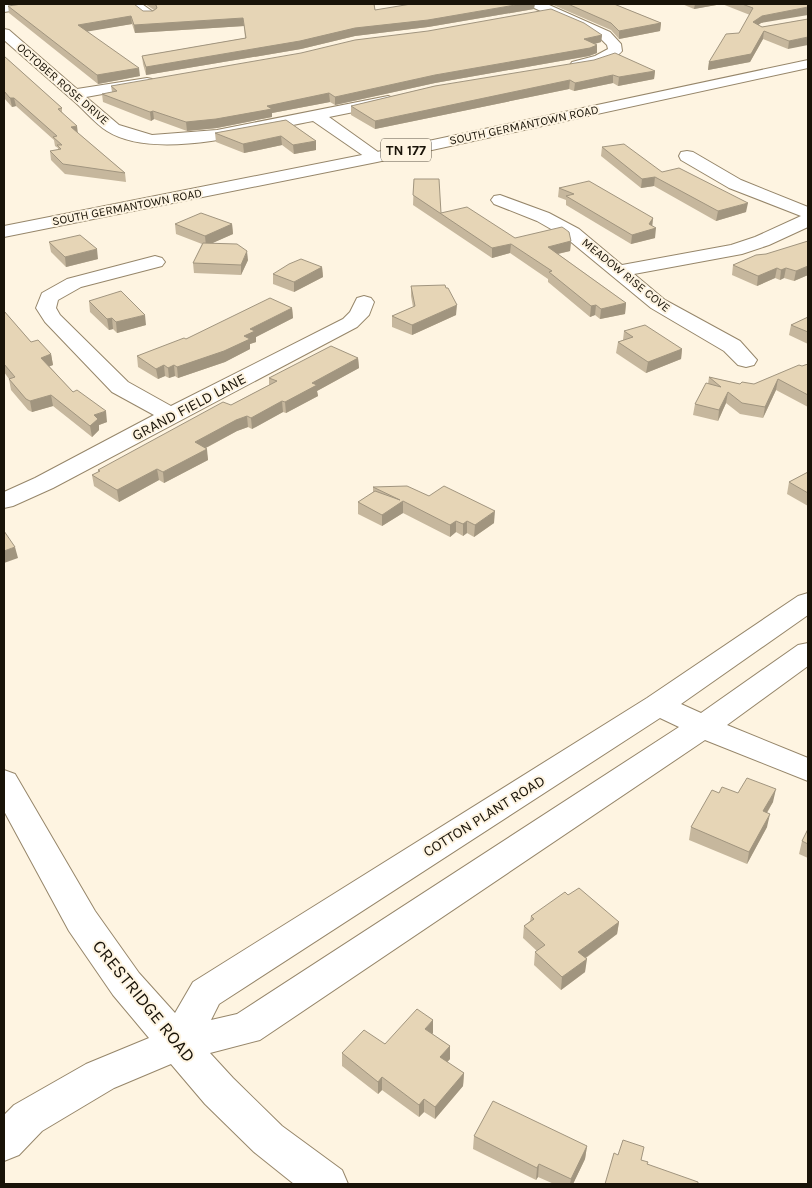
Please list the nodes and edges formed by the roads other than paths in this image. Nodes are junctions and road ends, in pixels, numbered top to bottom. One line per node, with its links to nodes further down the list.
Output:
1 (32, 4): 4 (street)
2 (134, 4): 6 (street)
3 (537, 4): 5 (street)
4 (4, 8)
5 (554, 11): 7 (street); 10 (street)
6 (149, 14)
7 (524, 16)
8 (4, 33): 12 (street, OCTOBER ROSE DRIVE)
9 (808, 64): 16 (street, SOUTH GERMANTOWN ROAD / TN 177)
10 (565, 68)
11 (161, 80): 12 (street)
12 (75, 94): 14 (street, OCTOBER ROSE DRIVE)
13 (400, 98): 14 (street, OCTOBER ROSE DRIVE)
14 (317, 116): 16 (street)
15 (687, 156): 18 (street)
16 (377, 157): 20 (street, SOUTH GERMANTOWN ROAD / TN 177)
17 (500, 200): 22 (street, MEADOW RISE COVE)
18 (808, 213)
19 (808, 220): 22 (street)
20 (4, 232)
21 (155, 262): 25 (street)
22 (620, 271): 24 (street, MEADOW RISE COVE)
23 (364, 302): 25 (street, GRAND FIELD LANE)
24 (746, 360)
25 (171, 415): 26 (street, GRAND FIELD LANE)
26 (4, 501)
27 (808, 602): 29 (street, COTTON PLANT ROAD)
28 (808, 652): 30 (street)
29 (658, 705): 30 (street); 33 (street, COTTON PLANT ROAD)
30 (702, 726): 31 (street); 33 (street)
31 (808, 770)
32 (4, 782): 33 (street, CRESTRIDGE ROAD)
33 (177, 1044): 34 (street); 35 (street, CRESTRIDGE ROAD)
34 (4, 1142)
35 (327, 1184)

